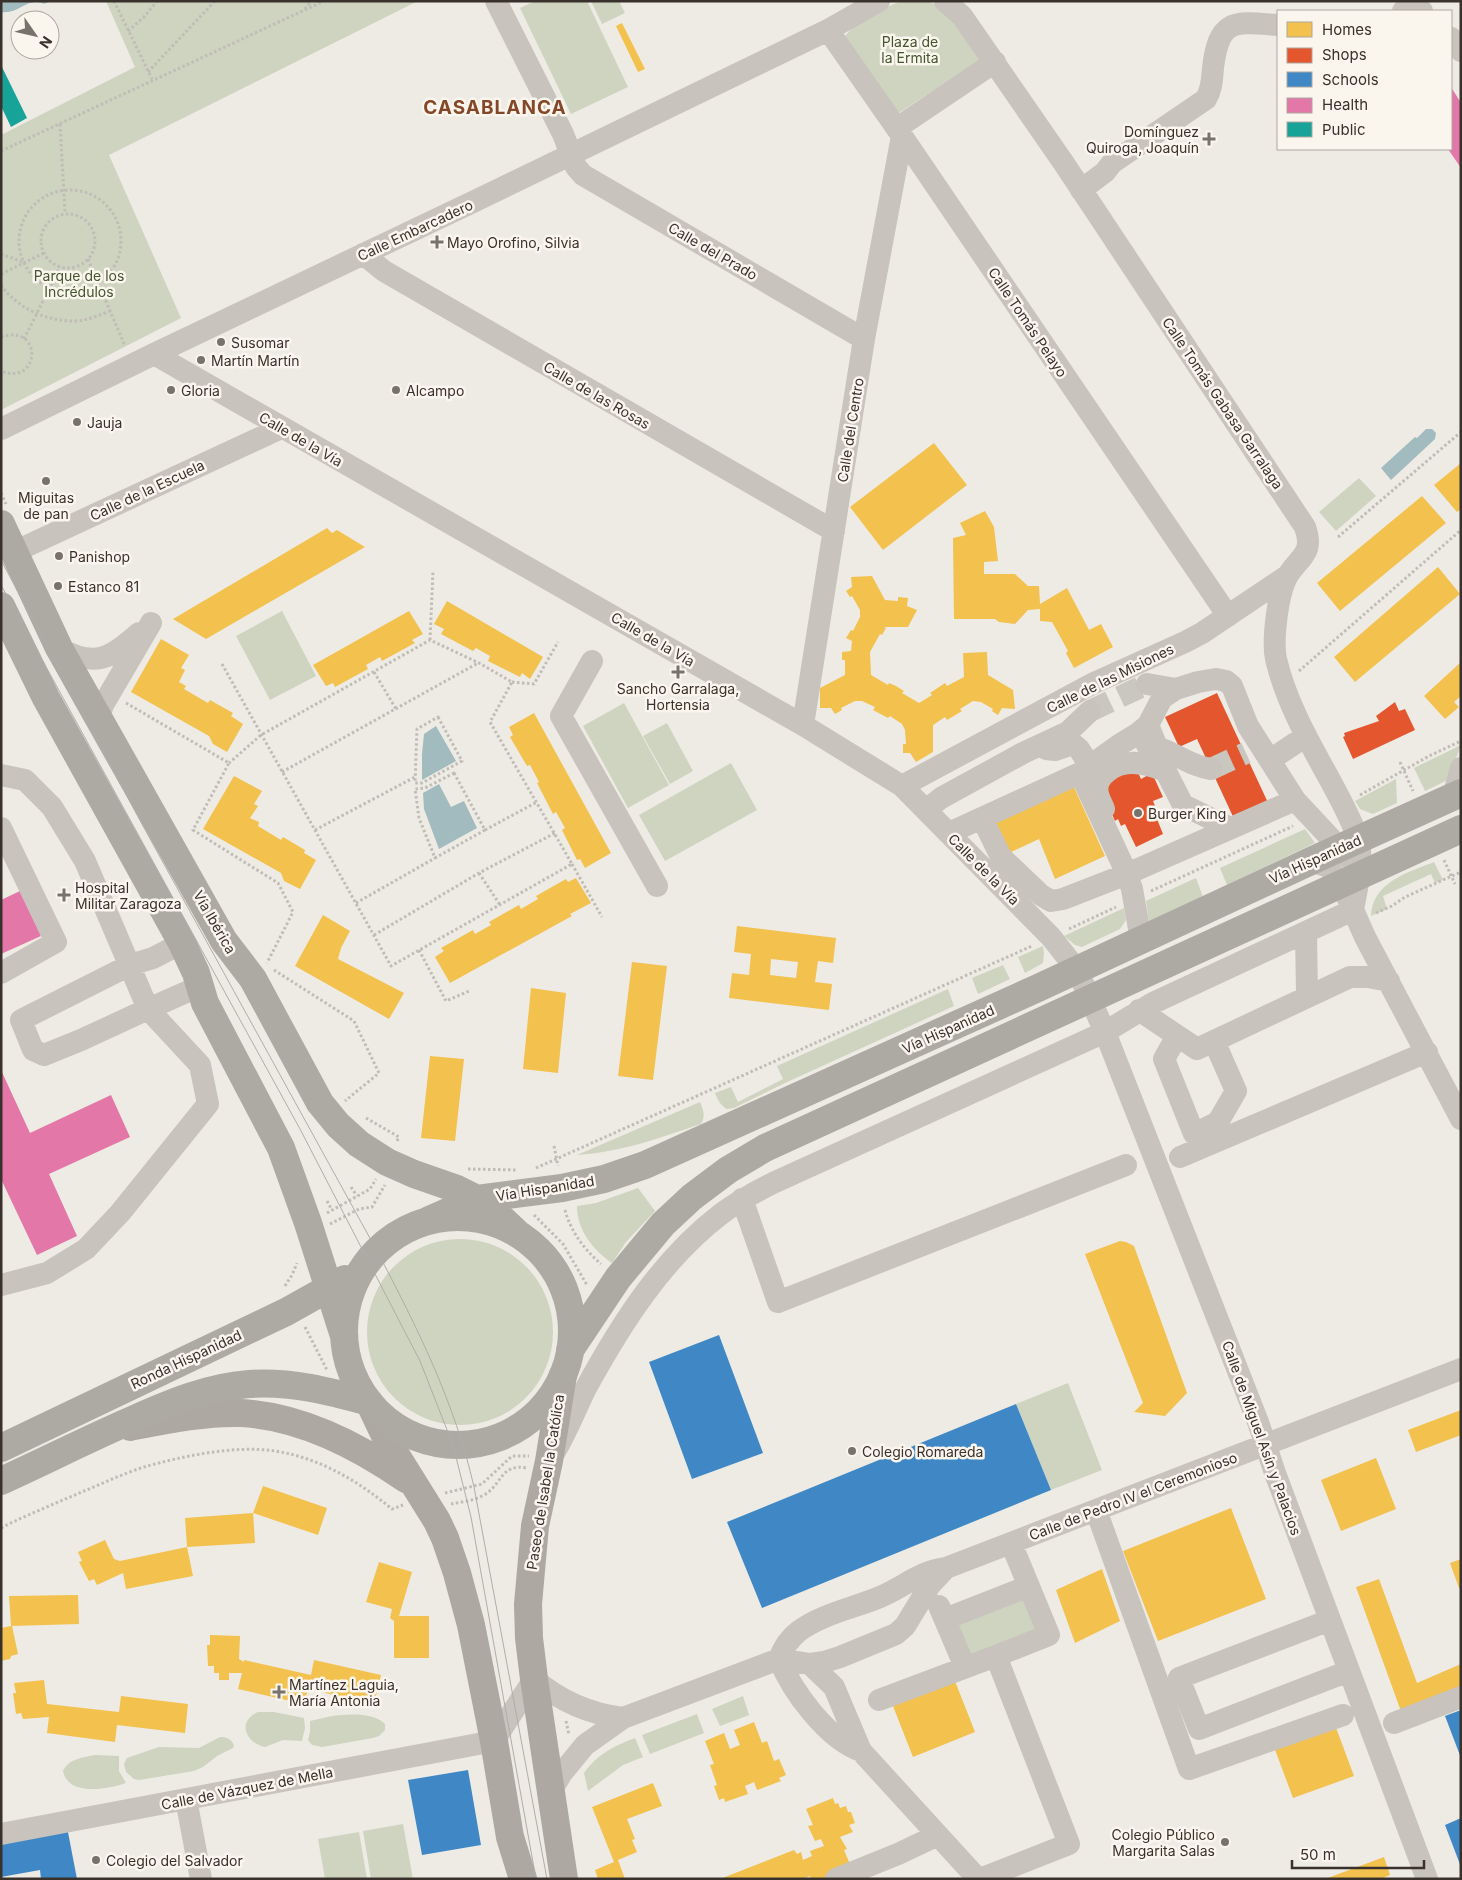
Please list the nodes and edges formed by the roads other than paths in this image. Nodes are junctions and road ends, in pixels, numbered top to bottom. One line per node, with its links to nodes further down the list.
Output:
1 (496, 1): 12 (street, Calle del Prado)
2 (879, 1): 7 (street)
3 (945, 1): 10 (street, Calle Tomás Gabasa Garralaga)
4 (1407, 10): 5 (street)
5 (1419, 10)
6 (1277, 25): 14 (street)
7 (828, 30): 11 (street, Calle Tomás Pelayo); 12 (street, Calle Embarcadero)
8 (1452, 39): 9 (street)
9 (1461, 51)
10 (994, 62): 11 (street); 13 (street, Calle Tomás Gabasa Garralaga)
11 (900, 132): 17 (street, Calle del Centro); 26 (street, Calle Tomás Pelayo)
12 (571, 155): 16 (street, Calle Embarcadero); 17 (street, Calle del Prado)
13 (1063, 162): 14 (street); 15 (street, Calle Tomás Gabasa Garralaga)
14 (1112, 163): 15 (street)
15 (1081, 190): 24 (street, Calle Tomás Gabasa Garralaga)
16 (363, 254): 18 (street, Calle Embarcadero); 22 (street, Calle de las Rosas)
17 (864, 339): 22 (street, Calle del Centro)
18 (154, 354): 19 (street, Calle de la Vía); 20 (street, Calle Embarcadero)
19 (281, 428): 23 (street, Calle de la Escuela); 32 (street, Calle de la Vía)
20 (1, 430)
21 (1, 524): 23 (highway, Vía Ibérica)
22 (834, 531): 32 (street, Calle del Centro)
23 (14, 552): 27 (highway, Vía Ibérica)
24 (1287, 576): 26 (street, Calle de las Misiones); 34 (street, Calle Tomás Gabasa Garralaga)
25 (1, 606): 63 (highway)
26 (1228, 616): 43 (street, Calle de las Misiones)
27 (59, 648): 31 (highway, Vía Ibérica); 31 (street)
28 (592, 661): 59 (street)
29 (1147, 684): 30 (street)
30 (1176, 689): 33 (street); 37 (street)
31 (104, 706): 81 (highway, Vía Ibérica)
32 (803, 724): 43 (street, Calle de la Vía)
33 (1148, 725): 36 (street); 38 (street)
34 (1306, 736): 37 (street); 54 (street, Calle Tomás Gabasa Garralaga)
35 (1037, 747): 38 (street); 38 (street); 46 (street)
36 (1157, 747): 38 (street); 40 (street); 41 (street)
37 (1259, 753): 45 (street)
38 (1094, 763): 47 (street); 53 (street)
39 (1461, 768): 44 (street, Vía Hispanidad)
40 (1211, 769)
41 (1166, 771): 49 (street); 53 (street)
42 (1, 775): 64 (street)
43 (902, 786): 46 (street, Calle de la Vía)
44 (1457, 795): 54 (highway, Vía Hispanidad)
45 (1295, 800): 49 (street); 54 (street)
46 (926, 810): 51 (street, Calle de la Vía)
47 (982, 818): 51 (street); 52 (street)
48 (1, 828): 66 (street)
49 (1230, 828): 57 (street)
50 (1461, 829): 58 (highway)
51 (949, 833): 55 (street, Calle de la Vía)
52 (992, 839): 55 (street); 57 (street)
53 (1113, 844): 57 (street)
54 (1349, 844): 56 (highway, Vía Hispanidad); 58 (street)
55 (965, 850): 65 (street, Calle de la Vía)
56 (1311, 861): 58 (street); 62 (highway, Vía Hispanidad)
57 (1126, 874): 62 (street)
58 (1353, 877): 60 (street); 70 (highway)
59 (657, 886)
60 (1355, 916): 61 (street); 67 (street)
61 (1306, 932): 69 (street); 72 (street)
62 (1141, 940): 65 (highway, Vía Hispanidad)
63 (182, 943): 64 (street); 68 (highway)
64 (130, 965): 71 (street); 71 (street)
65 (1077, 970): 70 (street, Calle de la Vía); 81 (highway, Vía Hispanidad)
66 (1, 973)
67 (1389, 981): 69 (street); 76 (street)
68 (200, 986): 71 (street); 86 (highway)
69 (1307, 996): 75 (street)
70 (1092, 999): 73 (street, Calle de Miguel Asín y Palacios); 88 (highway)
71 (148, 1009): 85 (street)
72 (1139, 1010): 73 (street); 74 (street)
73 (1105, 1032): 80 (street); 97 (street, Calle de Miguel Asín y Palacios)
74 (1177, 1036): 75 (street); 75 (street)
75 (1214, 1041)
76 (1426, 1052): 77 (street); 78 (street)
77 (1461, 1119)
78 (1180, 1157)
79 (1126, 1165): 80 (street)
80 (742, 1199): 90 (street)
81 (477, 1200): 82 (highway, Vía Hispanidad); 83 (highway, Vía Ibérica)
82 (429, 1220): 83 (highway); 84 (highway, Vía Hispanidad)
83 (518, 1234): 88 (highway)
84 (366, 1264): 86 (highway, Ronda Hispanidad); 87 (highway)
85 (1, 1285)
86 (330, 1288): 87 (highway); 94 (highway, Ronda Hispanidad)
87 (344, 1336): 91 (highway)
88 (566, 1362): 92 (main road, Paseo de Isabel la Católica); 93 (highway)
89 (1461, 1369): 97 (street, Calle de Pedro IV el Ceremonioso)
90 (586, 1389): 92 (street); 99 (street)
91 (369, 1402): 93 (highway); 95 (highway); 101 (main road)
92 (558, 1403): 93 (street); 99 (main road, Paseo de Isabel la Católica)
93 (531, 1418)
94 (50, 1424): 96 (street); 98 (highway, Ronda Hispanidad)
95 (107, 1431): 100 (highway); 101 (main road)
96 (1, 1434)
97 (1266, 1446): 102 (street, Calle de Pedro IV el Ceremonioso); 108 (street, Calle de Miguel Asín y Palacios)
98 (1, 1448)
99 (542, 1463): 115 (main road, Paseo de Isabel la Católica)
100 (1, 1481)
101 (416, 1499): 122 (main road)
102 (1096, 1510): 103 (street, Calle de Pedro IV el Ceremonioso); 119 (street)
103 (1011, 1542): 104 (street, Calle de Pedro IV el Ceremonioso); 106 (street)
104 (946, 1568): 105 (street, Calle de Pedro IV el Ceremonioso); 111 (street, Calle de Pedro IV el Ceremonioso)
105 (930, 1586): 107 (street); 110 (street, Calle de Pedro IV el Ceremonioso)
106 (1028, 1586): 107 (street); 109 (street)
107 (945, 1619): 113 (street)
108 (1330, 1620): 114 (street, Calle de Miguel Asín y Palacios); 114 (street)
109 (996, 1656): 113 (street); 132 (street)
110 (840, 1657): 112 (street, Calle de Pedro IV el Ceremonioso); 116 (street)
111 (779, 1659): 112 (street, Calle de Pedro IV el Ceremonioso); 120 (street, Calle de Pedro IV el Ceremonioso); 123 (street)
112 (810, 1664): 116 (street)
113 (965, 1667): 118 (street)
114 (1349, 1671): 133 (street, Calle de Miguel Asín y Palacios)
115 (534, 1679): 120 (street, Calle de Pedro IV el Ceremonioso); 122 (street); 124 (main road, Paseo de Isabel la Católica)
116 (834, 1687): 123 (street)
117 (1461, 1697): 121 (street)
118 (879, 1700)
119 (1343, 1716)
120 (623, 1718): 124 (street, Calle de Pedro IV el Ceremonioso)
121 (1394, 1723)
122 (494, 1741): 125 (street, Calle de Vázquez de Mella); 129 (main road)
123 (861, 1750): 127 (street)
124 (551, 1791): 130 (main road, Paseo de Isabel la Católica)
125 (186, 1799): 126 (street, Calle de Vázquez de Mella); 128 (street)
126 (1, 1834)
127 (938, 1835): 131 (street); 132 (street)
128 (201, 1879)
129 (523, 1879)
130 (564, 1879)
131 (836, 1879)
132 (979, 1879)
133 (1427, 1879)

